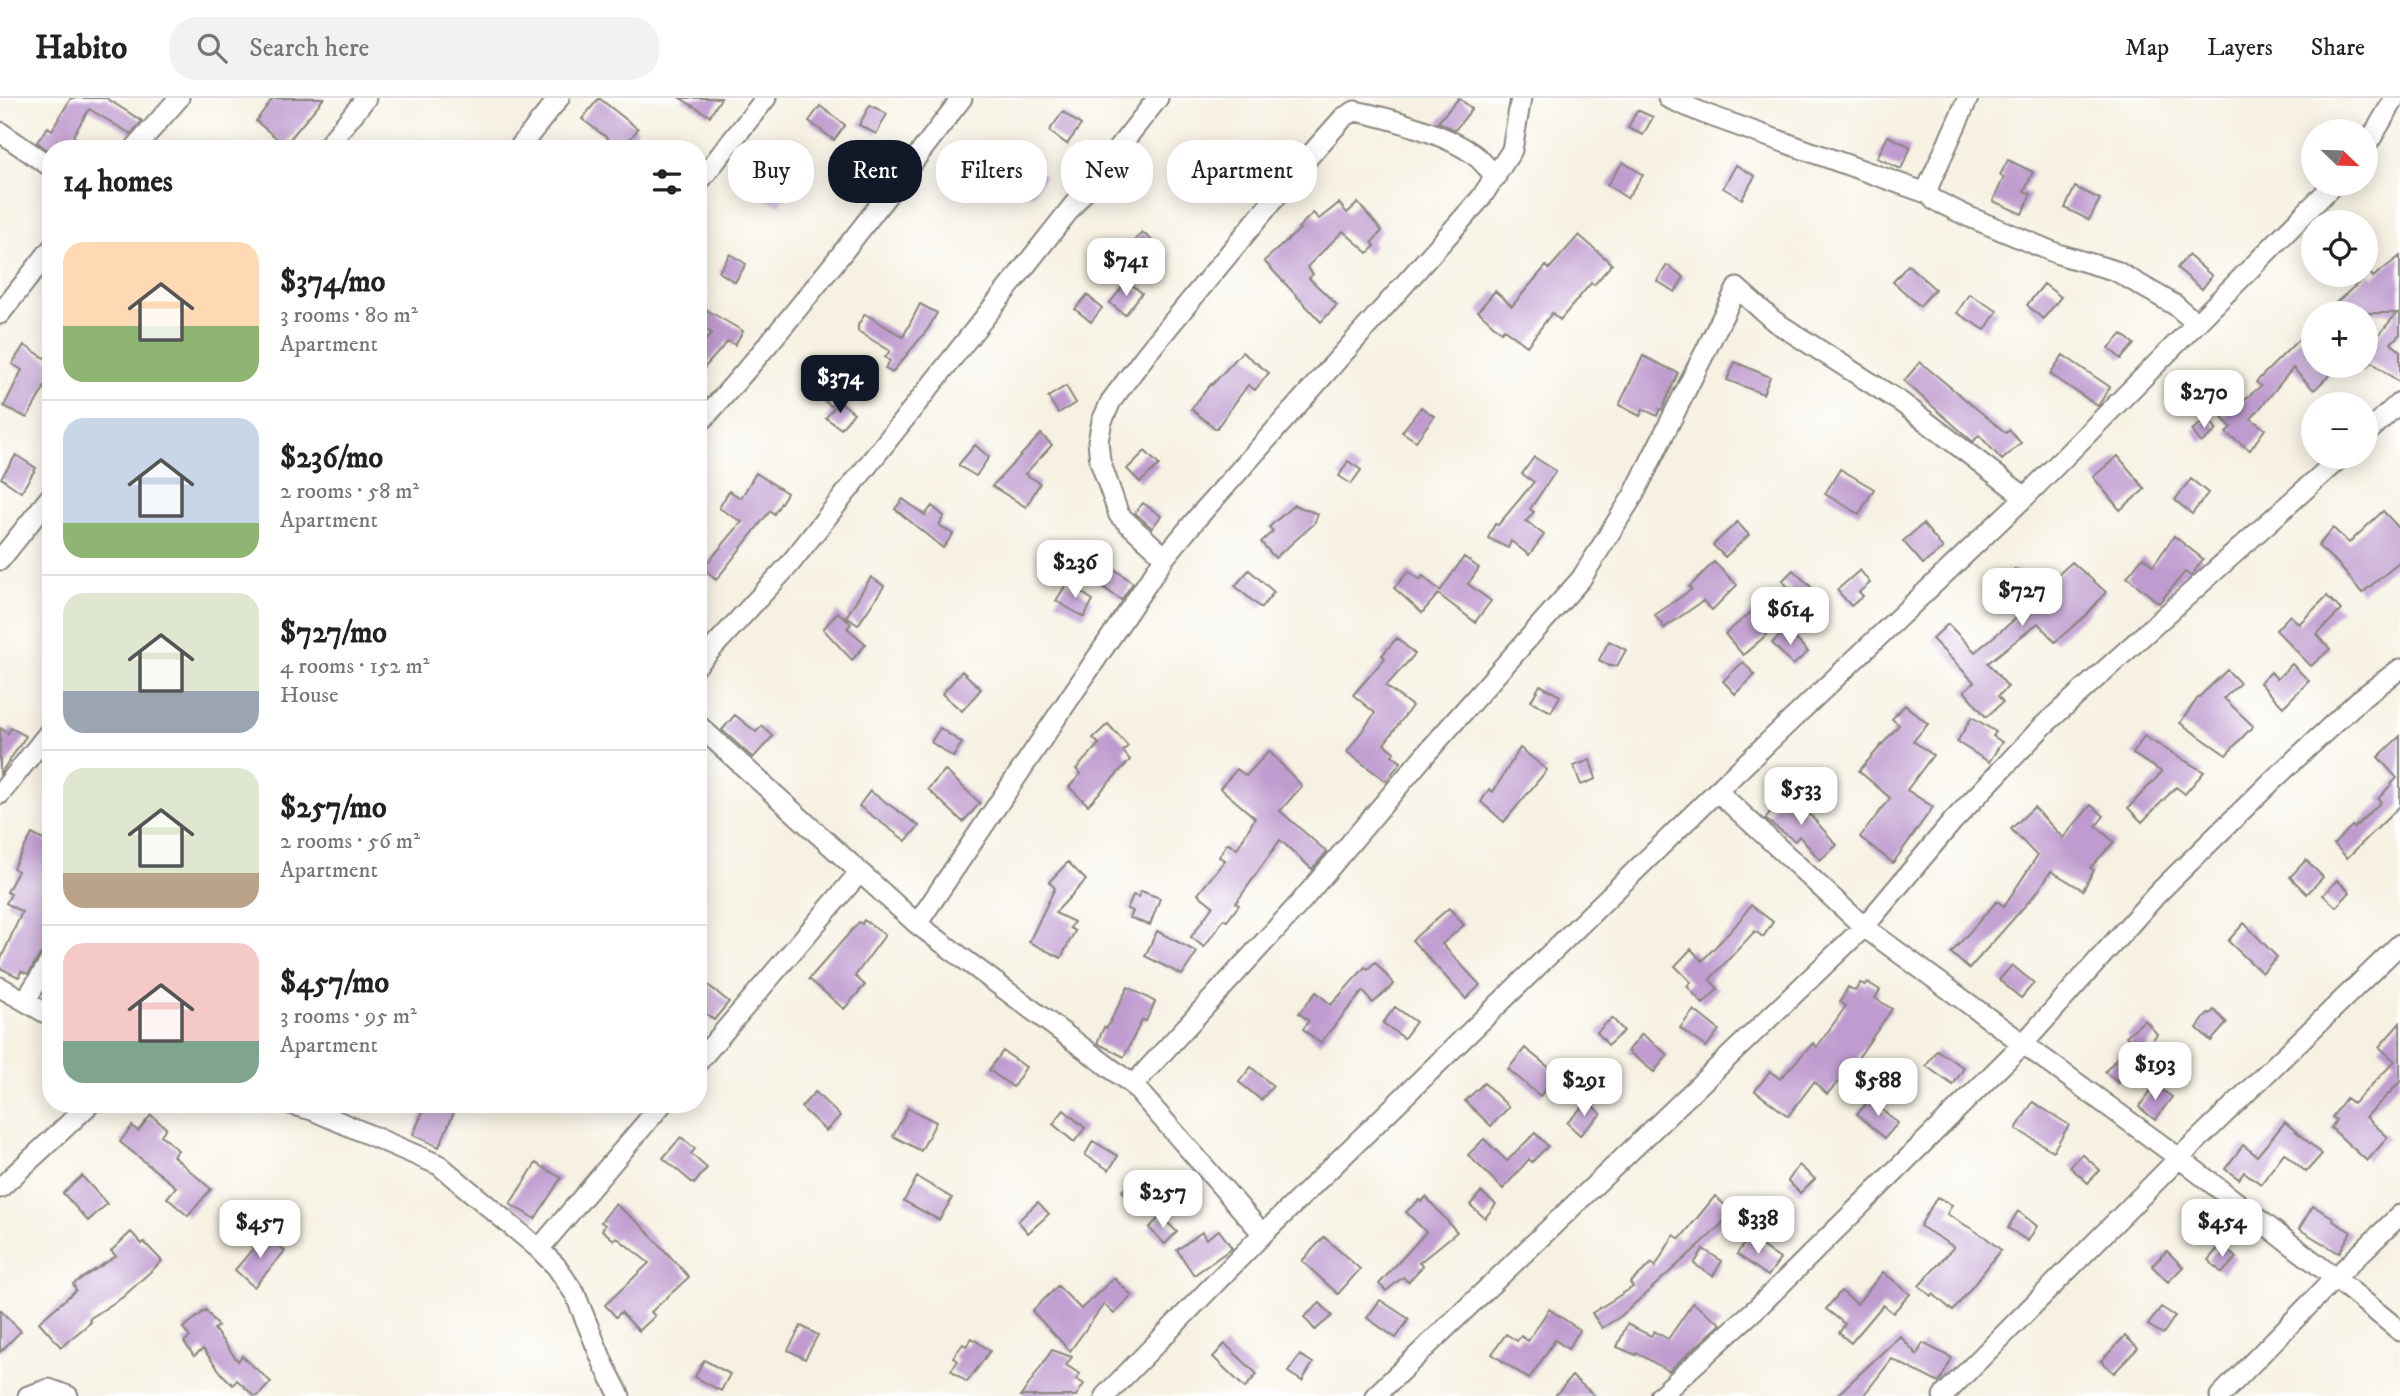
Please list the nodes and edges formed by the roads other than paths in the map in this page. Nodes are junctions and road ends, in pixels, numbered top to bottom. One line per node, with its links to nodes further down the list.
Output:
1 (179, 98): 13 (street)
2 (366, 98): 14 (street)
3 (559, 98): 15 (street)
4 (766, 98): 17 (street)
5 (962, 98): 25 (street)
6 (1158, 98): 32 (street)
7 (1521, 98): 18 (street)
8 (1668, 98): 19 (street)
9 (1968, 98): 19 (street)
10 (2395, 98): 11 (street)
11 (2378, 127)
12 (0, 132): 16 (street)
13 (142, 140)
14 (332, 140)
15 (525, 140)
16 (42, 161)
17 (707, 172)
18 (1496, 177): 30 (street); 30 (street)
19 (1929, 194): 23 (street)
20 (2322, 196): 23 (street)
21 (42, 260): 22 (street)
22 (0, 314)
23 (2196, 323): 28 (street)
24 (2400, 402): 26 (street)
25 (707, 415)
26 (2378, 423)
27 (2328, 469): 40 (street)
28 (2025, 497): 36 (street); 48 (street)
29 (42, 507): 31 (street)
30 (1166, 558): 39 (street)
31 (0, 560)
32 (707, 654)
33 (2400, 668): 46 (street)
34 (707, 733): 38 (street)
35 (42, 741): 37 (street)
36 (1717, 791): 40 (street); 55 (street)
37 (0, 794)
38 (859, 873): 39 (street); 47 (street)
39 (917, 924): 48 (street)
40 (1864, 927): 46 (street); 63 (street)
41 (2400, 944): 52 (street)
42 (42, 974): 44 (street)
43 (0, 988): 44 (street)
44 (25, 1001): 45 (street)
45 (42, 1011)
46 (2024, 1043): 52 (street); 64 (street)
47 (707, 1051)
48 (1133, 1085): 55 (street)
49 (80, 1113): 53 (street)
50 (327, 1113): 56 (street)
51 (655, 1113): 56 (street)
52 (2179, 1158): 57 (street); 65 (street)
53 (0, 1188)
54 (2400, 1216): 57 (street)
55 (1263, 1234): 62 (street)
56 (540, 1249): 61 (street)
57 (2335, 1278): 58 (street); 66 (street)
58 (2400, 1331)
59 (28, 1396): 60 (street)
60 (68, 1396)
61 (620, 1396)
62 (1105, 1396)
63 (1375, 1396)
64 (1661, 1396)
65 (1943, 1396)
66 (2220, 1396)

